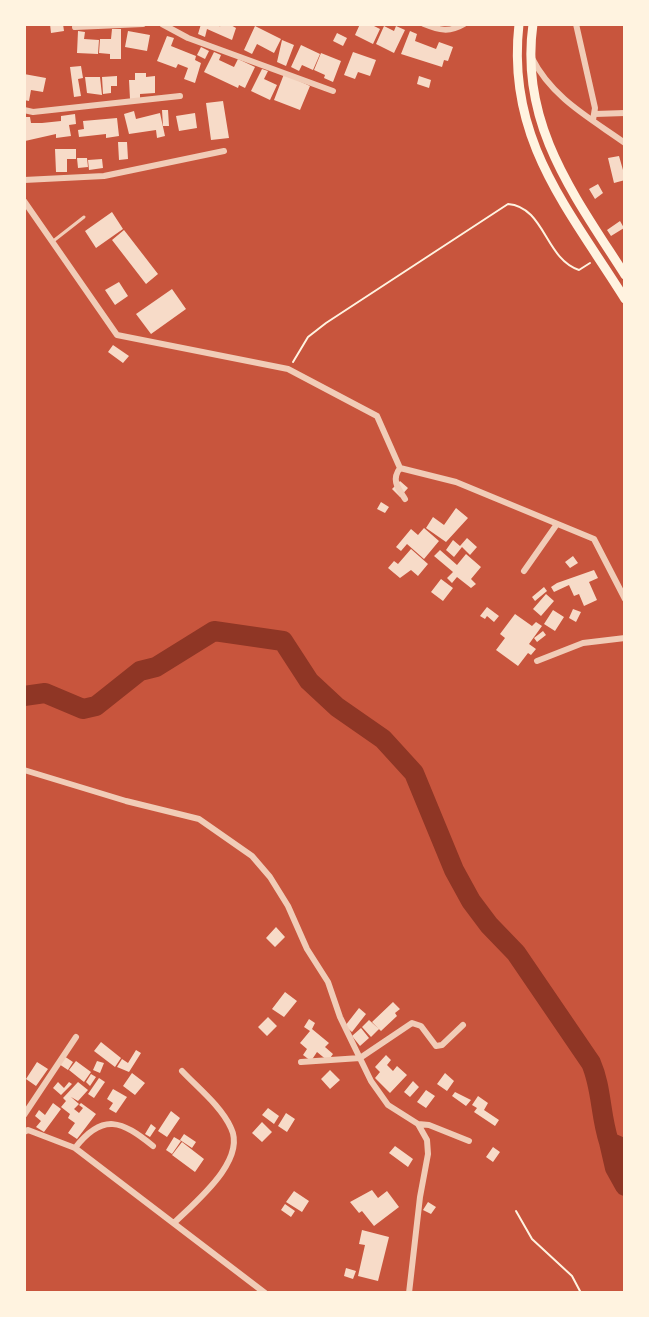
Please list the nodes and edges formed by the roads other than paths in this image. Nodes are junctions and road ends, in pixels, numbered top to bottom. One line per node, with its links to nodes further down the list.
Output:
1 (142, 24): 8 (street)
2 (162, 24): 10 (street)
3 (424, 24): 4 (street)
4 (464, 24)
5 (519, 24): 22 (main road)
6 (533, 24): 9 (main road)
7 (576, 24): 14 (street)
8 (75, 27)
9 (529, 51): 14 (street); 21 (main road)
10 (333, 90)
11 (180, 96): 12 (street)
12 (24, 110)
13 (625, 113): 14 (street)
14 (594, 117): 15 (street)
15 (625, 143)
16 (224, 151): 17 (street)
17 (24, 180)
18 (24, 201): 20 (street)
19 (84, 217): 20 (lane)
20 (51, 243): 23 (street)
21 (625, 275)
22 (625, 299)
23 (400, 468): 24 (street); 25 (street)
24 (405, 499)
25 (557, 524): 26 (street); 27 (street)
26 (524, 571)
27 (625, 599)
28 (625, 638): 29 (street)
29 (537, 661)
30 (24, 770): 33 (street)
31 (463, 1025): 33 (street)
32 (76, 1037): 36 (street)
33 (360, 1058): 34 (street); 37 (street)
34 (301, 1062)
35 (182, 1071): 42 (street)
36 (24, 1115)
37 (418, 1124): 39 (street); 44 (street)
38 (24, 1132): 41 (street)
39 (469, 1141)
40 (153, 1146): 41 (street)
41 (75, 1148): 42 (street)
42 (174, 1223): 43 (street)
43 (264, 1293)
44 (409, 1293)

